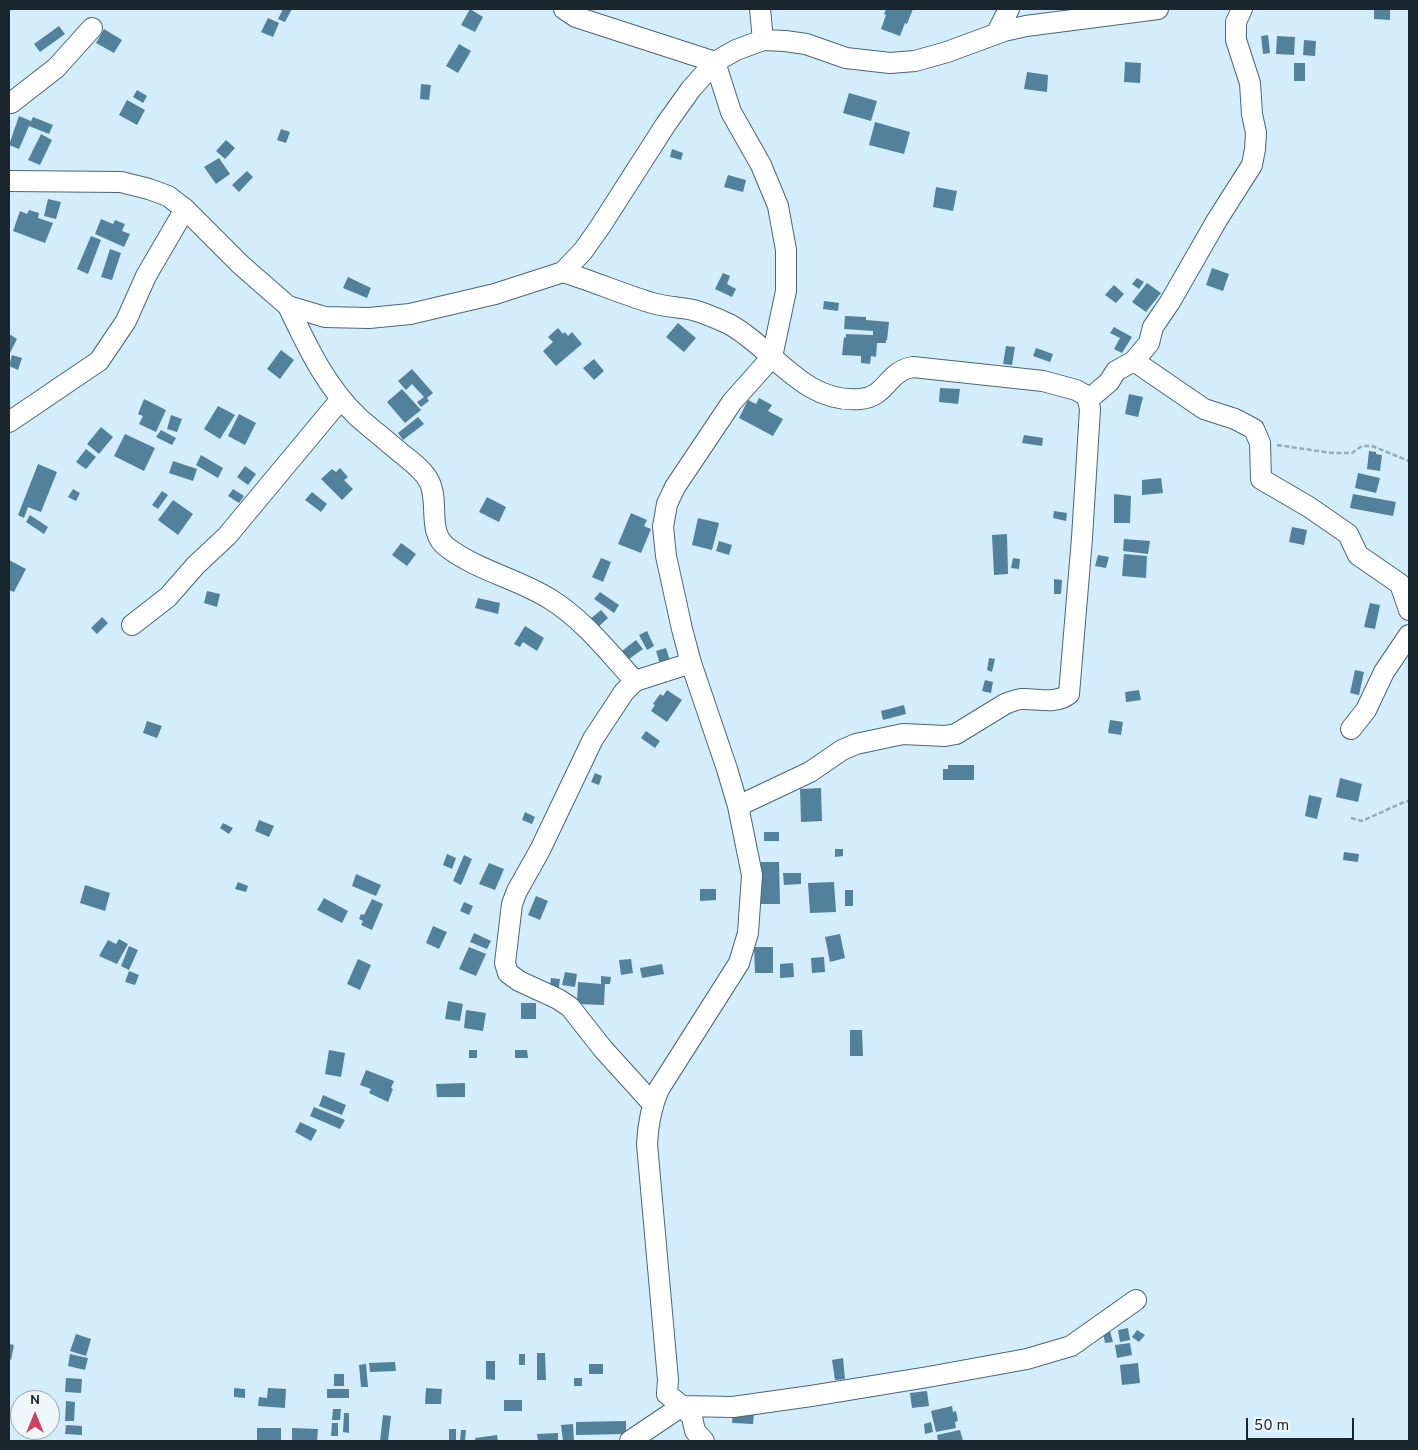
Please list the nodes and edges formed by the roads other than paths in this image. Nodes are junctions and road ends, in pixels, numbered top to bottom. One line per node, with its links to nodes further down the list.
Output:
1 (564, 9): 9 (street)
2 (760, 9): 8 (street)
3 (1009, 9): 7 (street)
4 (1158, 9): 7 (street)
5 (1242, 9): 16 (street)
6 (92, 28): 10 (street)
7 (996, 34): 8 (street)
8 (763, 40): 9 (street)
9 (715, 62): 13 (street); 15 (street)
10 (10, 102)
11 (10, 183): 12 (street)
12 (185, 209): 14 (street); 19 (street)
13 (563, 272): 14 (street); 15 (street)
14 (288, 306): 17 (street)
15 (772, 356): 18 (street); 23 (street)
16 (1134, 362): 18 (street); 20 (street)
17 (341, 399): 21 (street); 24 (street)
18 (1088, 400): 26 (street)
19 (9, 422)
20 (1409, 610)
21 (132, 625)
22 (1409, 635): 25 (street)
23 (691, 663): 24 (street); 26 (street)
24 (635, 681): 27 (street)
25 (1351, 729)
26 (738, 806): 27 (street)
27 (652, 1103): 29 (street)
28 (1136, 1300): 29 (street)
29 (682, 1406): 30 (street); 31 (street)
30 (630, 1441)
31 (704, 1441)

